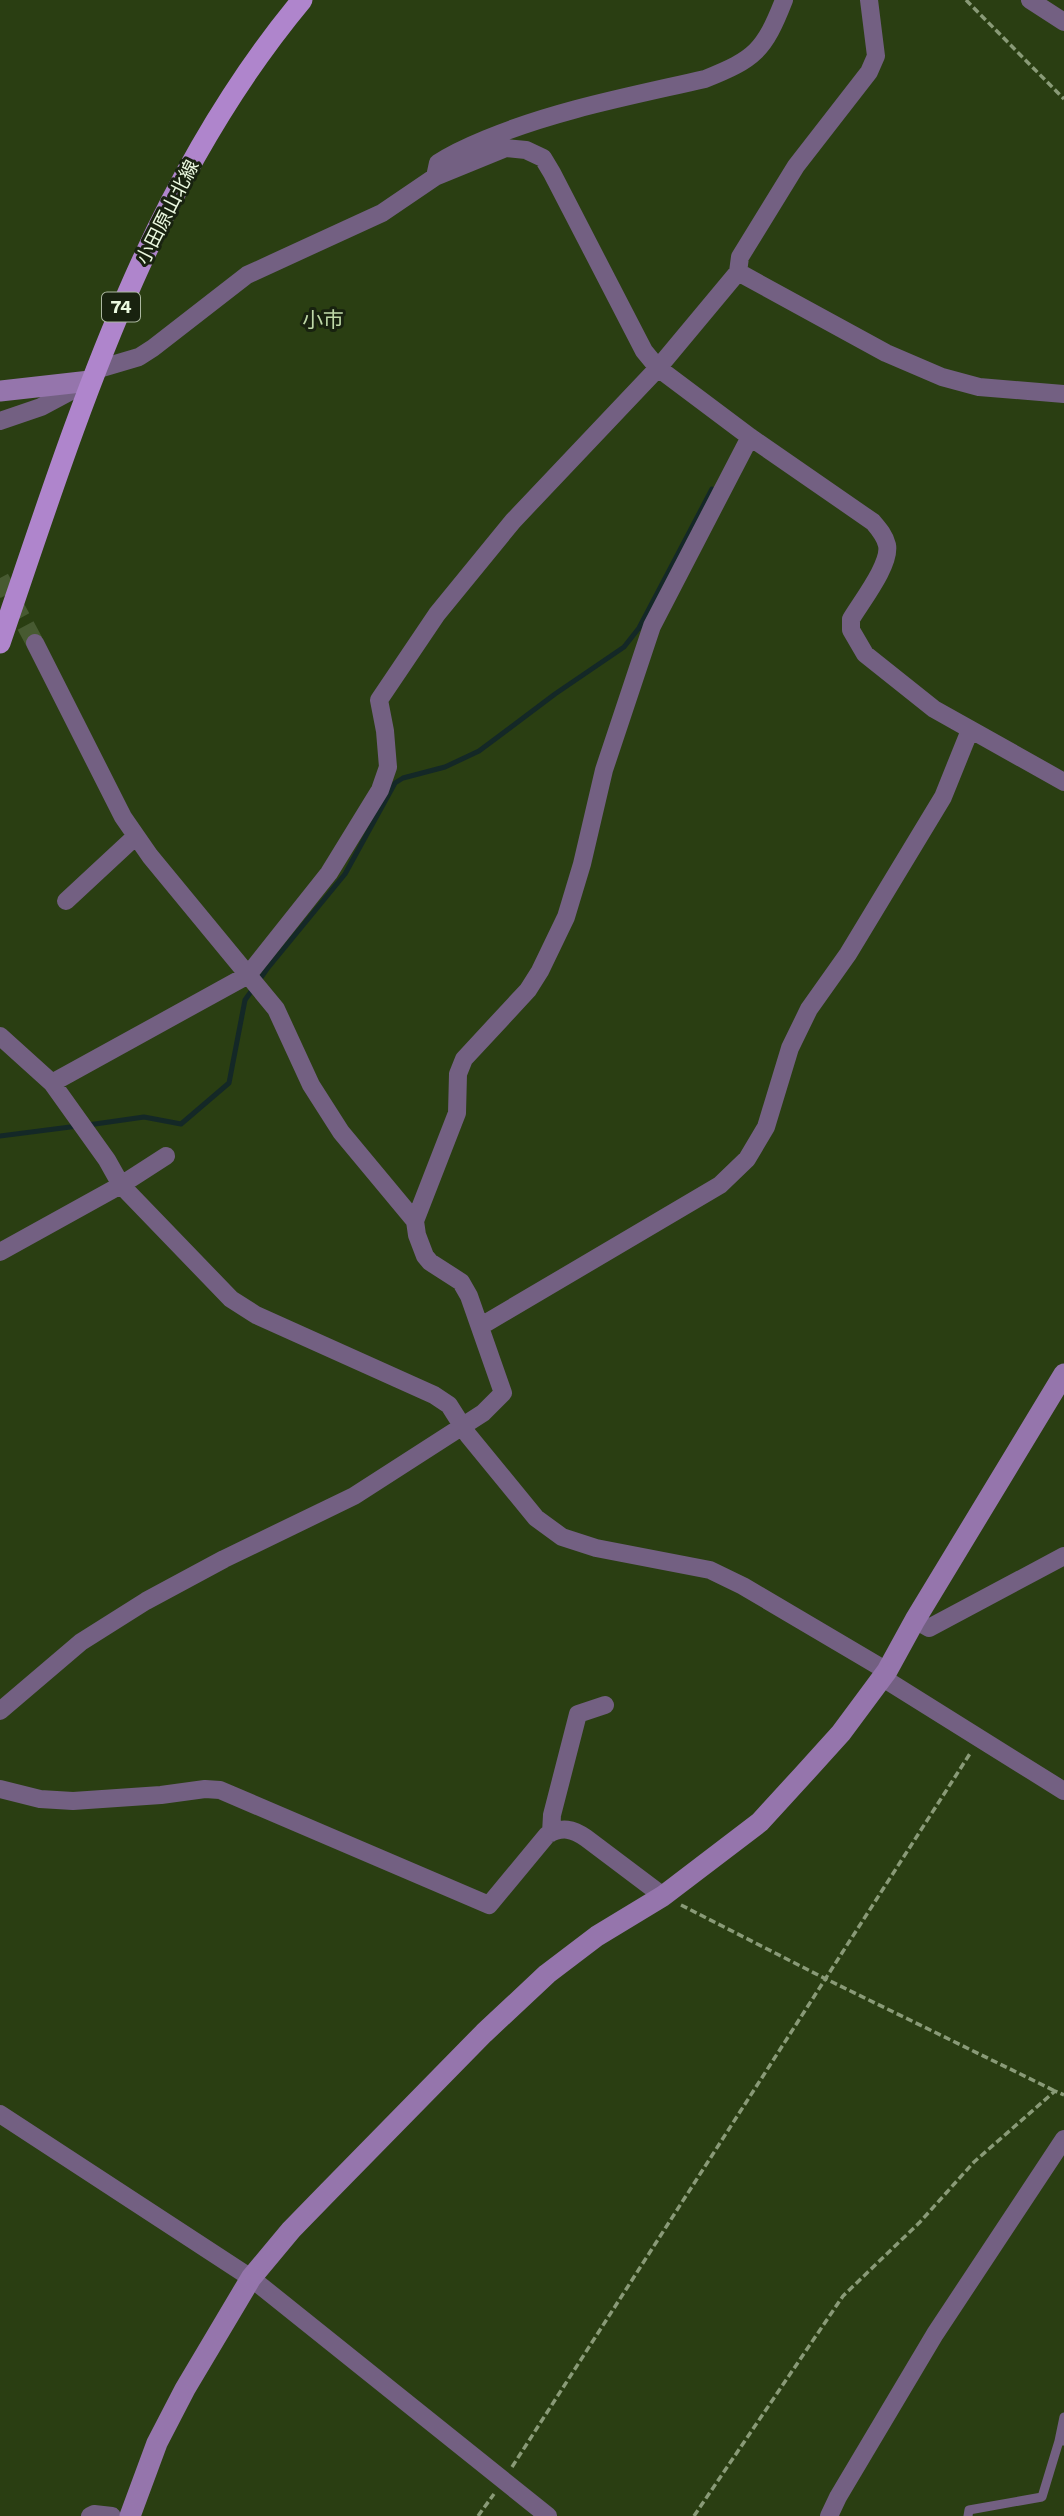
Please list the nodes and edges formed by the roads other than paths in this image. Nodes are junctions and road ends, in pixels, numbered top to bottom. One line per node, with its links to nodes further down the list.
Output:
1 (302, 0): 9 (main road, 小田原山北線 / 74)
2 (784, 0): 6 (street)
3 (869, 0): 7 (street)
4 (1030, 0): 5 (street)
5 (1064, 22)
6 (435, 177): 8 (street); 9 (street)
7 (738, 272): 8 (street); 11 (street)
8 (658, 368): 13 (street); 20 (street)
9 (92, 375): 10 (street); 12 (street); 14 (main road, 小田原山北線 / 74)
10 (0, 391)
11 (1064, 394)
12 (0, 421)
13 (750, 437): 16 (street); 25 (street)
14 (0, 643)
15 (35, 643): 18 (street)
16 (970, 730): 17 (street); 27 (street)
17 (1064, 782)
18 (136, 836): 19 (street); 20 (street)
19 (66, 901)
20 (248, 975): 22 (street); 25 (street)
21 (0, 1036): 22 (street)
22 (52, 1083): 24 (street)
23 (166, 1156): 24 (street)
24 (121, 1185): 26 (street); 29 (street)
25 (415, 1222): 27 (street)
26 (0, 1252)
27 (481, 1326): 29 (street)
28 (1064, 1374): 31 (street)
29 (463, 1426): 32 (street); 34 (street)
30 (1064, 1556): 31 (street)
31 (915, 1620): 32 (street)
32 (885, 1675): 36 (street); 38 (street)
33 (605, 1705): 37 (street)
34 (0, 1711)
35 (0, 1789): 37 (street)
36 (1064, 1791)
37 (551, 1832): 38 (street)
38 (663, 1896): 41 (street)
39 (0, 2114): 41 (street)
40 (1064, 2139): 48 (street)
41 (251, 2278): 46 (street); 47 (street)
42 (1064, 2417): 43 (lane)
43 (1062, 2441): 49 (lane)
44 (90, 2516): 45 (street)
45 (112, 2516)
46 (130, 2516)
47 (548, 2516)
48 (829, 2516)
49 (968, 2516)

